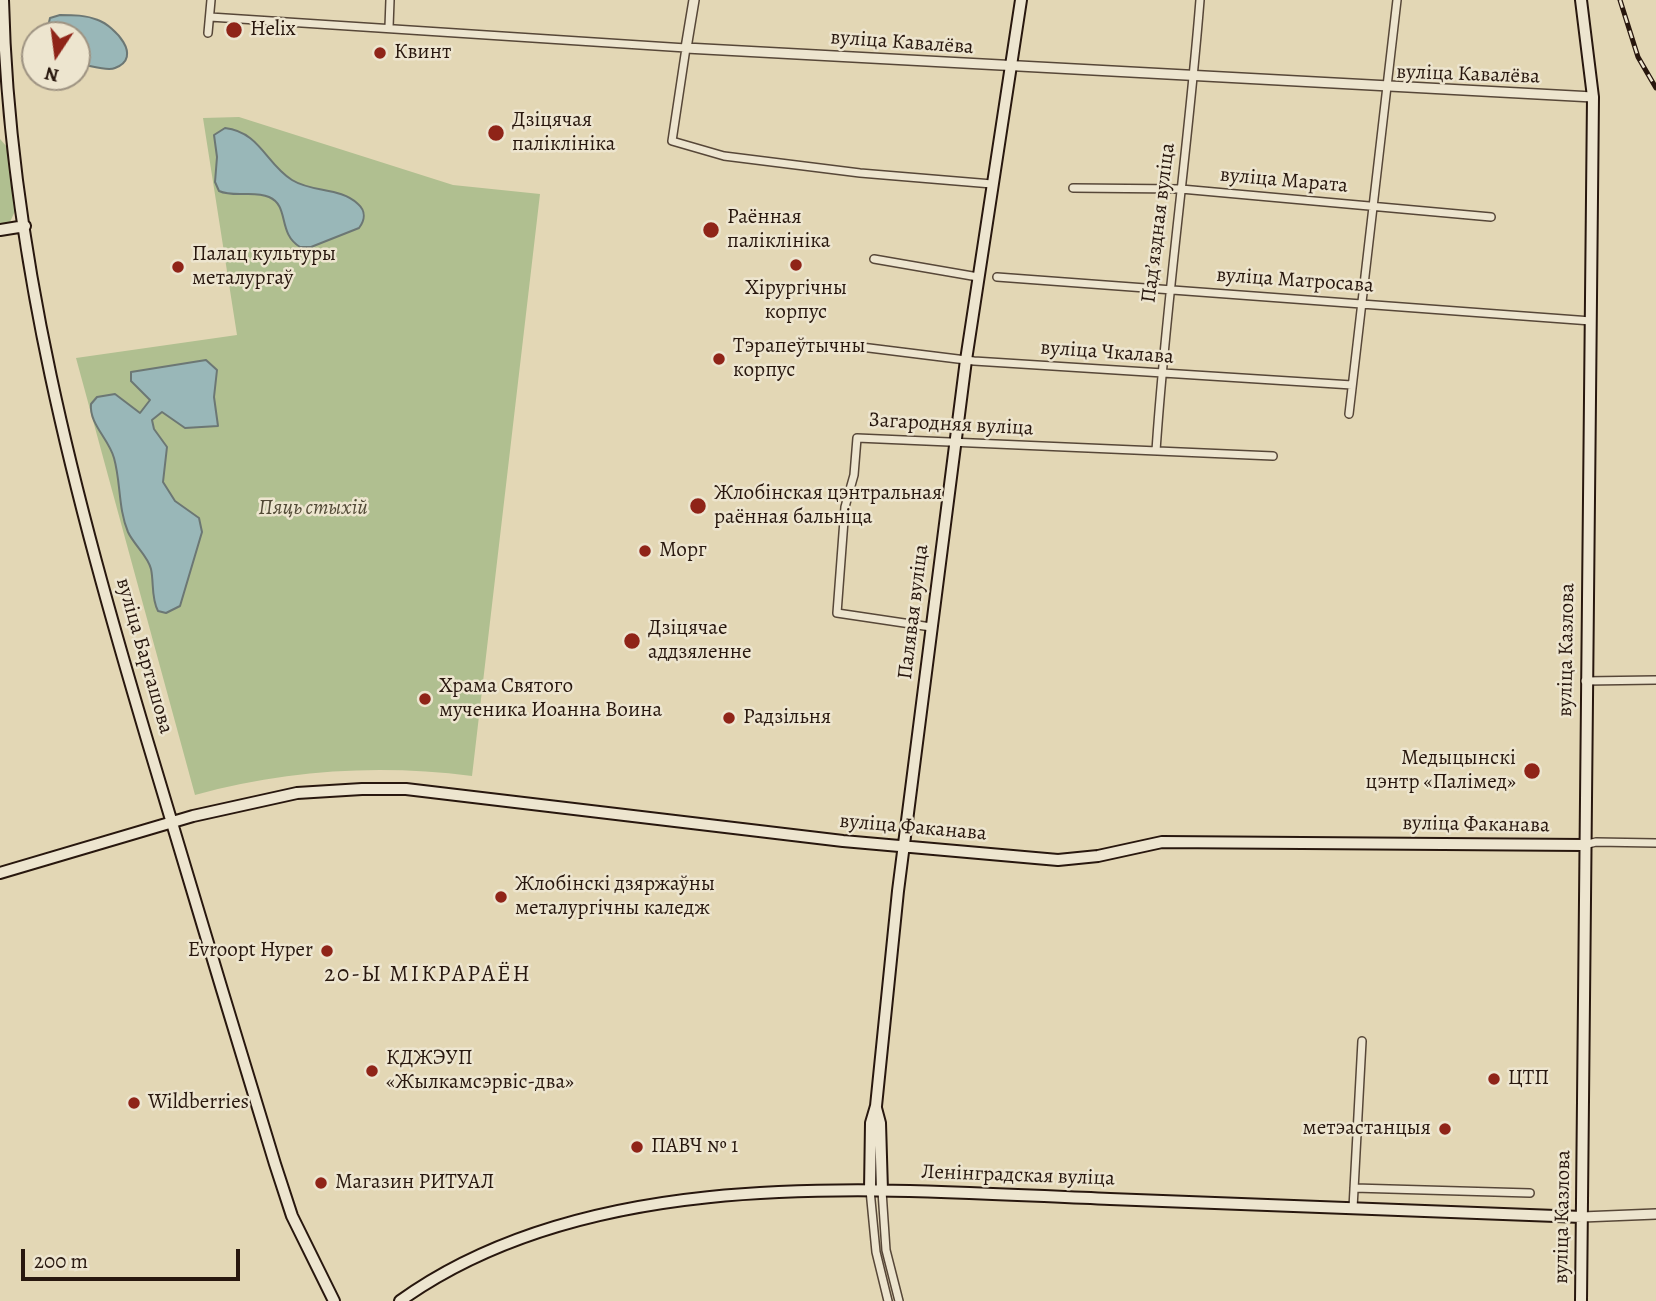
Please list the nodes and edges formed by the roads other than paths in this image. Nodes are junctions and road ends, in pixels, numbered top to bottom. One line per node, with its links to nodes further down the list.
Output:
1 (3, 0): 17 (main road, вуліца Барташова)
2 (211, 0): 9 (street)
3 (390, 0): 10 (street)
4 (694, 0): 12 (street)
5 (1020, 0): 13 (main road, Палявая вуліца)
6 (1199, 0): 14 (street, Падʼяздная вуліца)
7 (1396, 0): 15 (street)
8 (1581, 0): 16 (main road, вуліца Казлова)
9 (210, 17): 10 (street, вуліца Кавалёва); 11 (street)
10 (389, 27): 12 (street, вуліца Кавалёва)
11 (208, 33)
12 (686, 48): 13 (street, вуліца Кавалёва); 19 (street)
13 (1010, 67): 14 (street, вуліца Кавалёва); 19 (main road, Палявая вуліца)
14 (1193, 78): 15 (street, вуліца Кавалёва); 21 (street, Падʼяздная вуліца)
15 (1386, 89): 16 (street, вуліца Кавалёва); 22 (street)
16 (1593, 97): 31 (main road, вуліца Казлова)
17 (13, 129): 18 (main road); 24 (main road, вуліца Барташова)
18 (0, 131)
19 (992, 184): 27 (main road, Палявая вуліца)
20 (1073, 188): 21 (street, вуліца Марата)
21 (1181, 189): 22 (street, вуліца Марата); 29 (street, Падʼяздная вуліца)
22 (1374, 206): 23 (street, вуліца Марата); 30 (street)
23 (1491, 217)
24 (25, 226): 25 (main road); 43 (main road, вуліца Барташова)
25 (0, 230)
26 (874, 259): 27 (street)
27 (978, 277): 33 (main road, Палявая вуліца)
28 (997, 277): 29 (street, вуліца Матросава)
29 (1168, 289): 30 (street, вуліца Матросава); 34 (street, Падʼяздная вуліца)
30 (1360, 304): 31 (street, вуліца Матросава); 35 (street)
31 (1591, 321): 42 (main road, вуліца Казлова)
32 (861, 347): 33 (street, вуліца Чкалава)
33 (966, 360): 34 (street, вуліца Чкалава); 37 (main road, Палявая вуліца)
34 (1161, 374): 35 (street, вуліца Чкалава); 38 (street, Падʼяздная вуліца)
35 (1352, 385): 36 (street)
36 (1349, 414)
37 (956, 444): 38 (street, Загародняя вуліца); 40 (main road, Палявая вуліца); 40 (street, Загародняя вуліца)
38 (1156, 450): 39 (street, Загародняя вуліца)
39 (1273, 456)
40 (932, 627): 46 (main road, Палявая вуліца)
41 (1656, 680): 42 (street)
42 (1585, 681): 45 (main road, вуліца Казлова)
43 (171, 822): 46 (main road, вуліца Факанава); 47 (main road, вуліца Факанава); 57 (main road, вуліца Барташова)
44 (1656, 843): 45 (street, вуліца Факанава)
45 (1584, 845): 46 (main road, вуліца Факанава); 56 (main road, вуліца Казлова)
46 (904, 847): 49 (main road, Палявая вуліца)
47 (0, 873)
48 (1362, 1041): 50 (street)
49 (876, 1105): 51 (main road, Палявая вуліца); 52 (main road, Палявая вуліца)
50 (1354, 1188): 53 (street); 54 (street)
51 (870, 1190): 52 (main road, Ленінградская вуліца); 58 (main road, Ленінградская вуліца); 59 (street)
52 (882, 1191): 54 (main road, Ленінградская вуліца); 60 (street)
53 (1530, 1194)
54 (1353, 1208): 56 (main road, Ленінградская вуліца)
55 (1656, 1214): 56 (street, Ленінградская вуліца)
56 (1582, 1217): 61 (main road, вуліца Казлова)
57 (334, 1301)
58 (400, 1301)
59 (888, 1301)
60 (899, 1301)
61 (1581, 1301)

